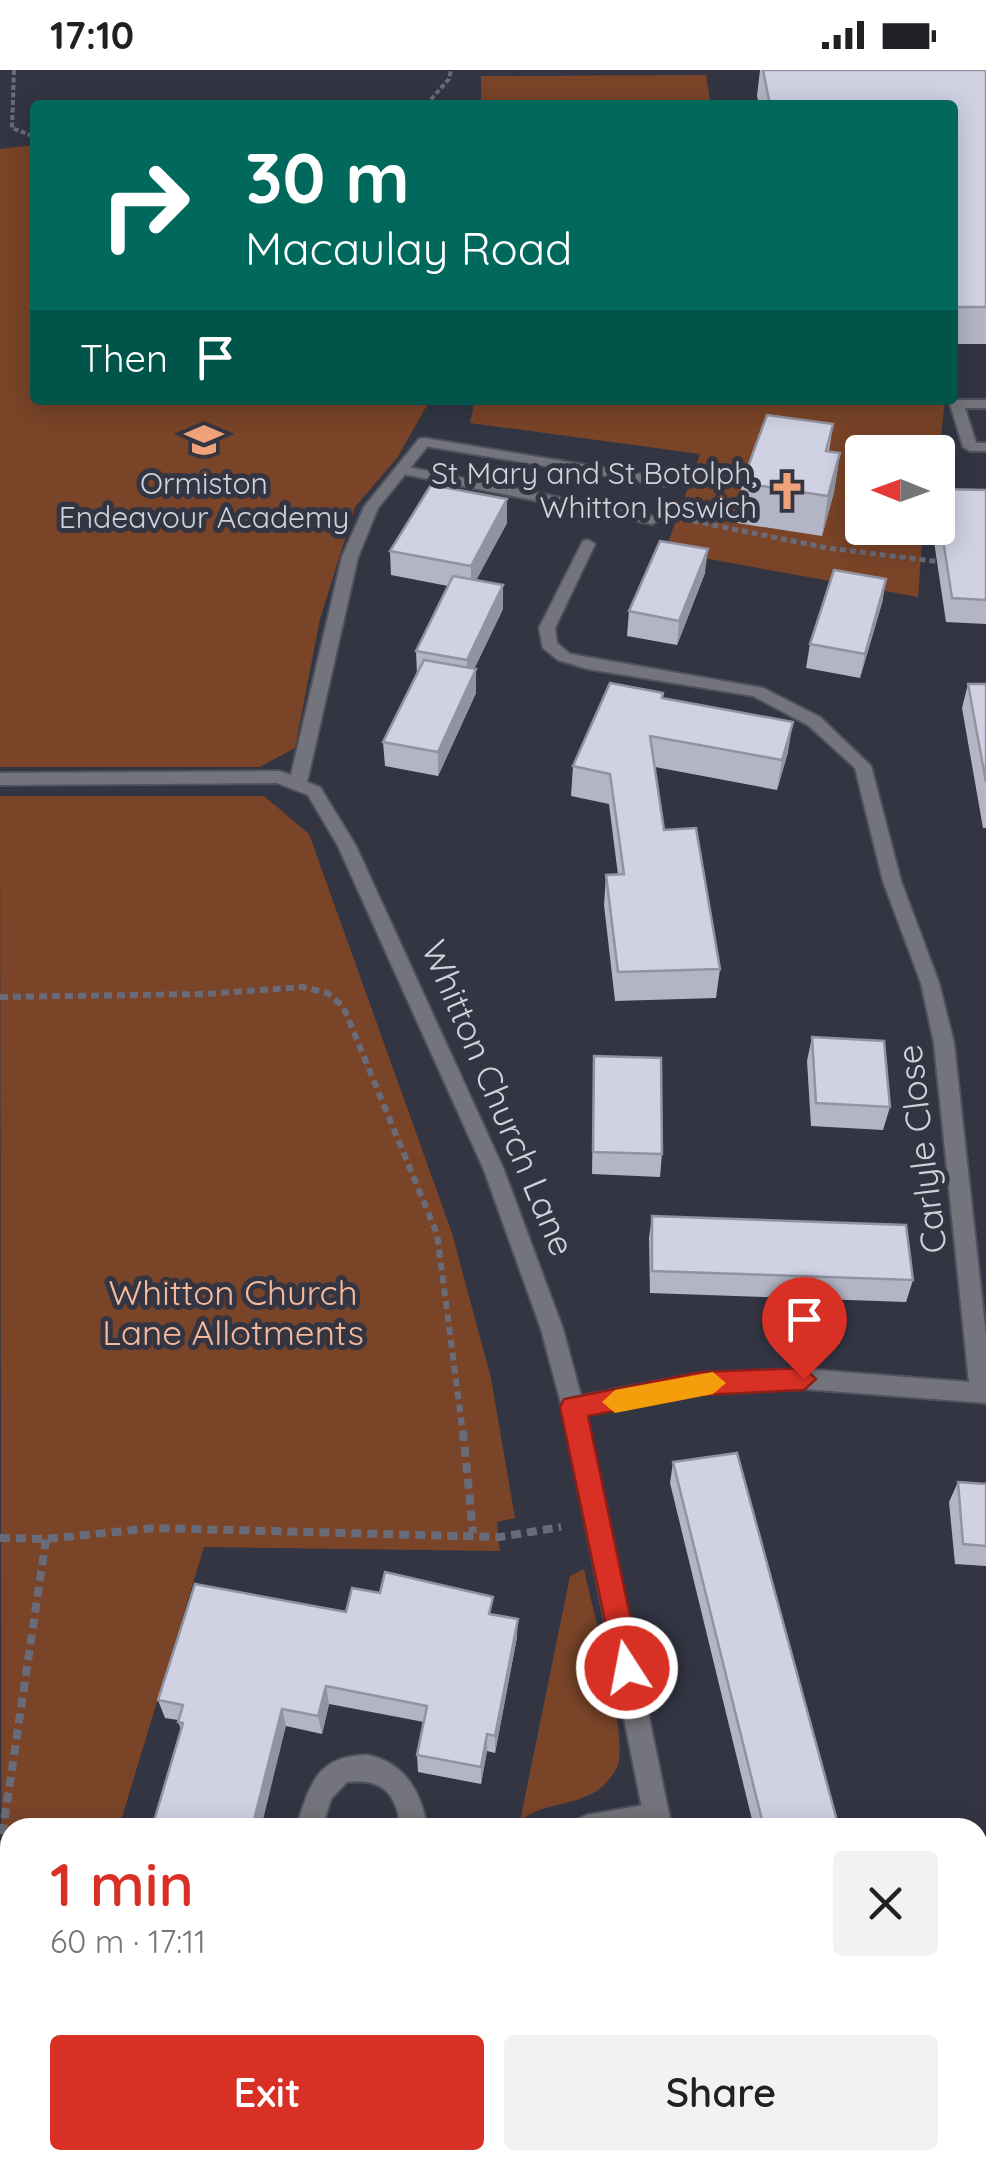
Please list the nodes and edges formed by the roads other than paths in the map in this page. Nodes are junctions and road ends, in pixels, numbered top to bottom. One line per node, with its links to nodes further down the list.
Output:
1 (958, 404): 2 (street)
2 (986, 404)
3 (957, 405): 4 (street)
4 (986, 447)
5 (403, 470): 6 (street); 7 (street); 10 (street)
6 (670, 483)
7 (652, 520)
8 (588, 544): 11 (street, Carlyle Close)
9 (0, 779): 10 (street)
10 (298, 782): 12 (street, Whitton Church Lane)
11 (984, 1392): 12 (street)
12 (573, 1407): 15 (street, Whitton Church Lane)
13 (312, 1818): 14 (street)
14 (413, 1818)
15 (657, 1818)

